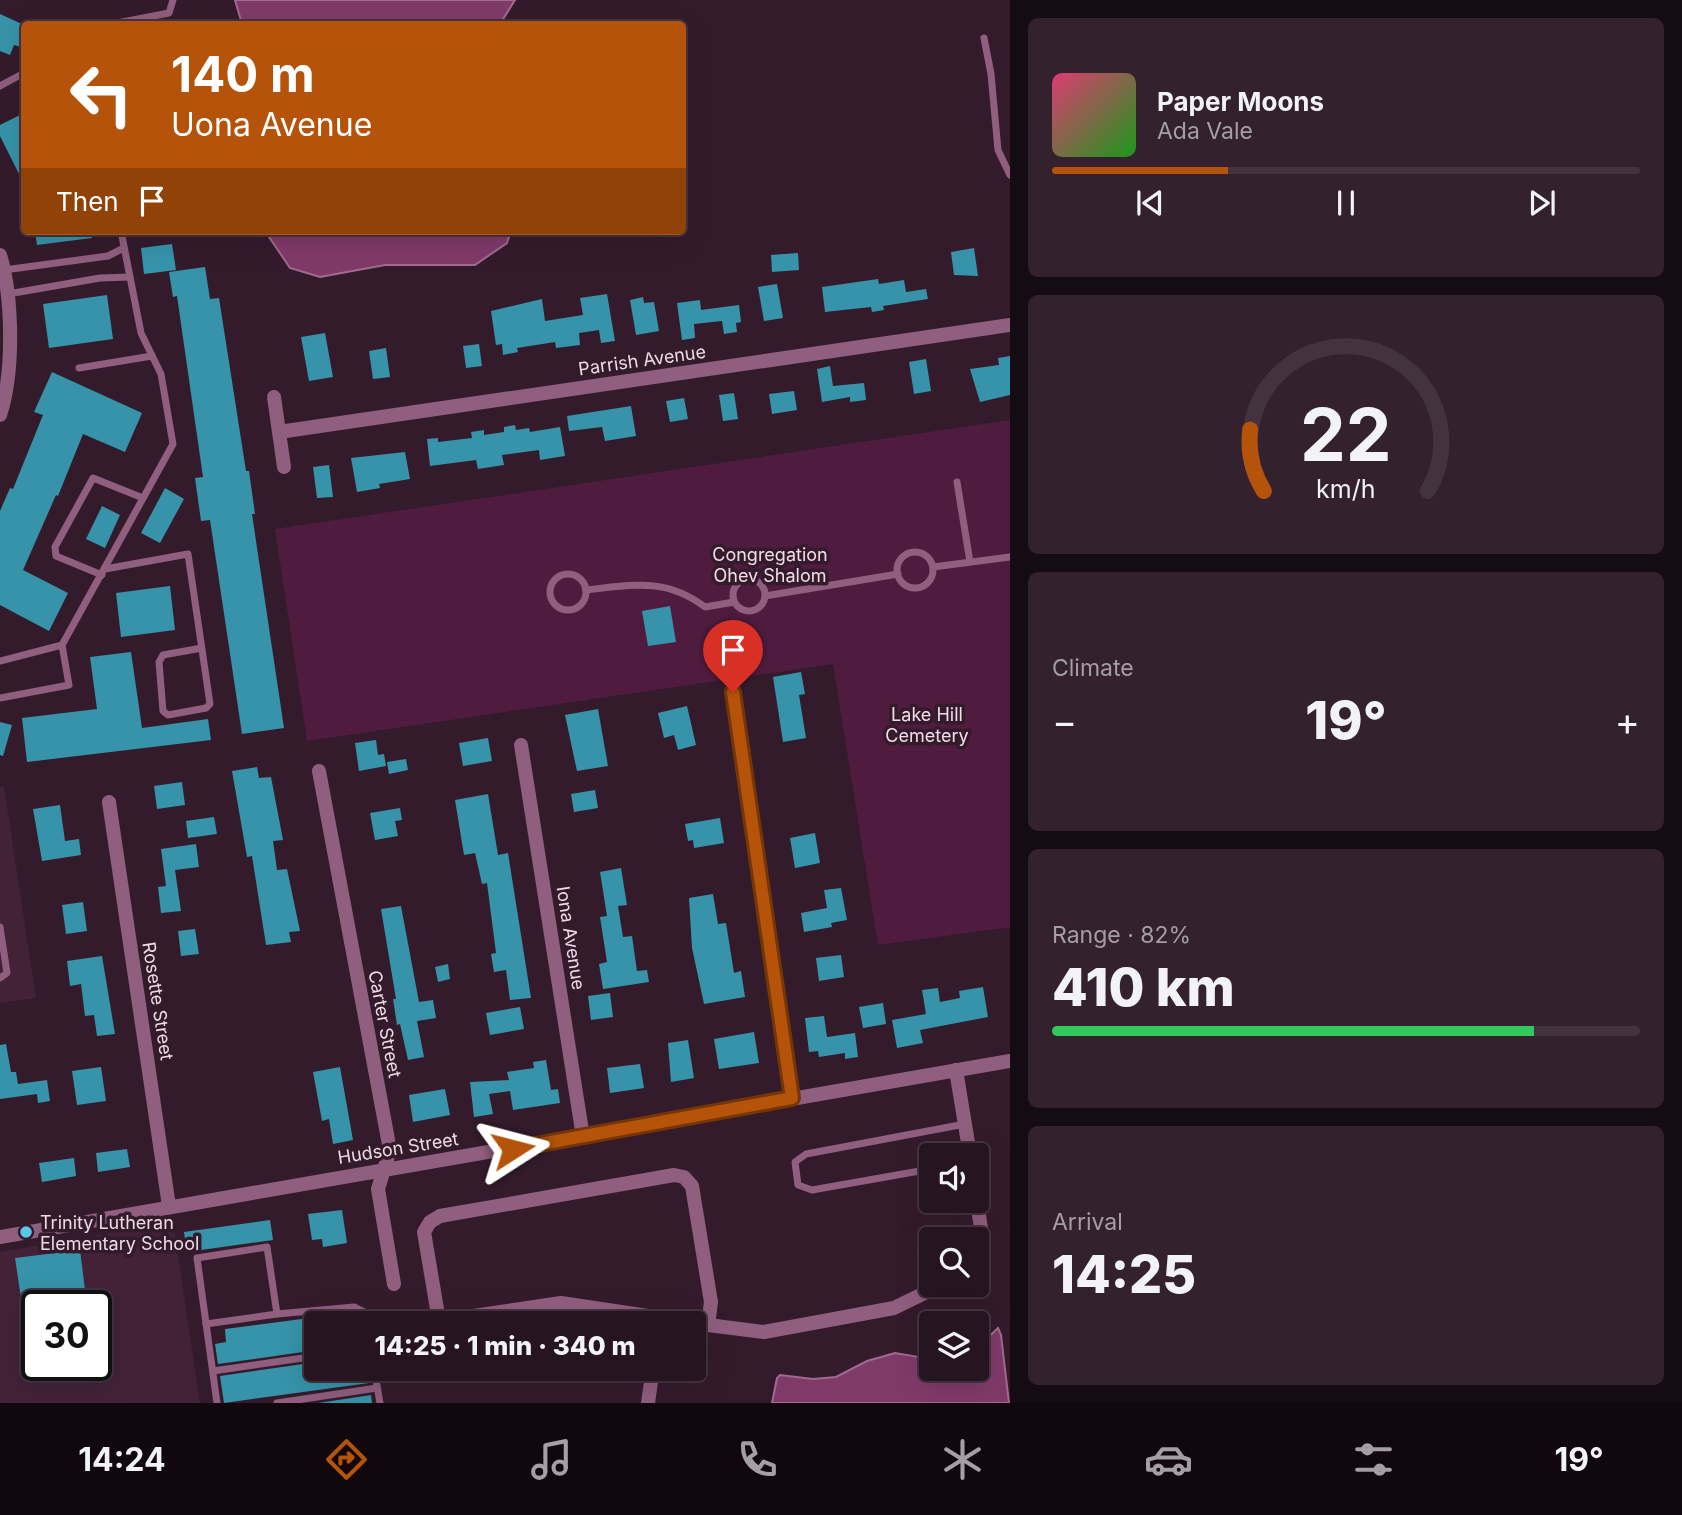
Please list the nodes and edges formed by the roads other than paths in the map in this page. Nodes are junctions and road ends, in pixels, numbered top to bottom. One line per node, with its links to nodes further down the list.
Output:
1 (173, 0): 2 (lane)
2 (128, 21)
3 (984, 38): 6 (lane)
4 (21, 76): 5 (lane)
5 (0, 86)
6 (1010, 176)
7 (122, 235): 8 (lane)
8 (124, 248): 10 (lane); 11 (lane)
9 (0, 255): 10 (street)
10 (4, 270): 12 (street)
11 (130, 277): 12 (lane); 14 (lane)
12 (7, 294): 17 (street)
13 (1010, 325): 18 (street, Parrish Avenue)
14 (152, 356): 15 (lane); 21 (lane)
15 (79, 368)
16 (274, 397): 18 (street)
17 (0, 415)
18 (279, 432): 19 (street)
19 (284, 467)
20 (957, 482): 23 (lane)
21 (144, 498): 25 (lane); 25 (lane)
22 (1010, 557): 23 (lane)
23 (970, 562): 24 (lane)
24 (933, 567): 26 (lane); 26 (lane)
25 (103, 572): 30 (lane); 31 (lane)
26 (898, 574): 28 (lane)
27 (586, 590): 27 (lane); 29 (lane)
28 (765, 596): 29 (lane); 29 (lane)
29 (734, 602)
30 (62, 645): 32 (lane); 34 (lane)
31 (202, 648): 31 (lane)
32 (0, 661)
33 (733, 692): 42 (street)
34 (0, 698)
35 (521, 745): 44 (street, Iona Avenue)
36 (319, 771): 46 (street, Carter Street)
37 (109, 802): 48 (street, Rosette Street)
38 (0, 929): 39 (lane)
39 (0, 978)
40 (1010, 1061): 41 (street, Hudson Street)
41 (956, 1070): 42 (street, Hudson Street); 43 (street)
42 (792, 1098): 44 (street, Hudson Street)
43 (965, 1124): 45 (street); 47 (lane)
44 (583, 1137): 46 (street, Hudson Street)
45 (968, 1143)
46 (385, 1170): 48 (street, Hudson Street); 50 (street, Carter Street)
47 (919, 1170)
48 (169, 1206): 49 (street, Hudson Street)
49 (0, 1237)
50 (394, 1284)
51 (919, 1296): 60 (street)
52 (310, 1311): 53 (lane)
53 (361, 1311)
54 (437, 1311): 60 (street)
55 (507, 1311): 56 (street)
56 (608, 1311)
57 (304, 1312): 58 (lane)
58 (277, 1314): 59 (lane); 59 (lane)
59 (206, 1324): 62 (lane)
60 (708, 1325)
61 (304, 1358): 62 (lane)
62 (213, 1371): 66 (lane)
63 (376, 1381): 65 (lane)
64 (651, 1381): 69 (street)
65 (377, 1388): 67 (lane); 68 (lane)
66 (217, 1403)
67 (277, 1403)
68 (380, 1403)
69 (648, 1403)

